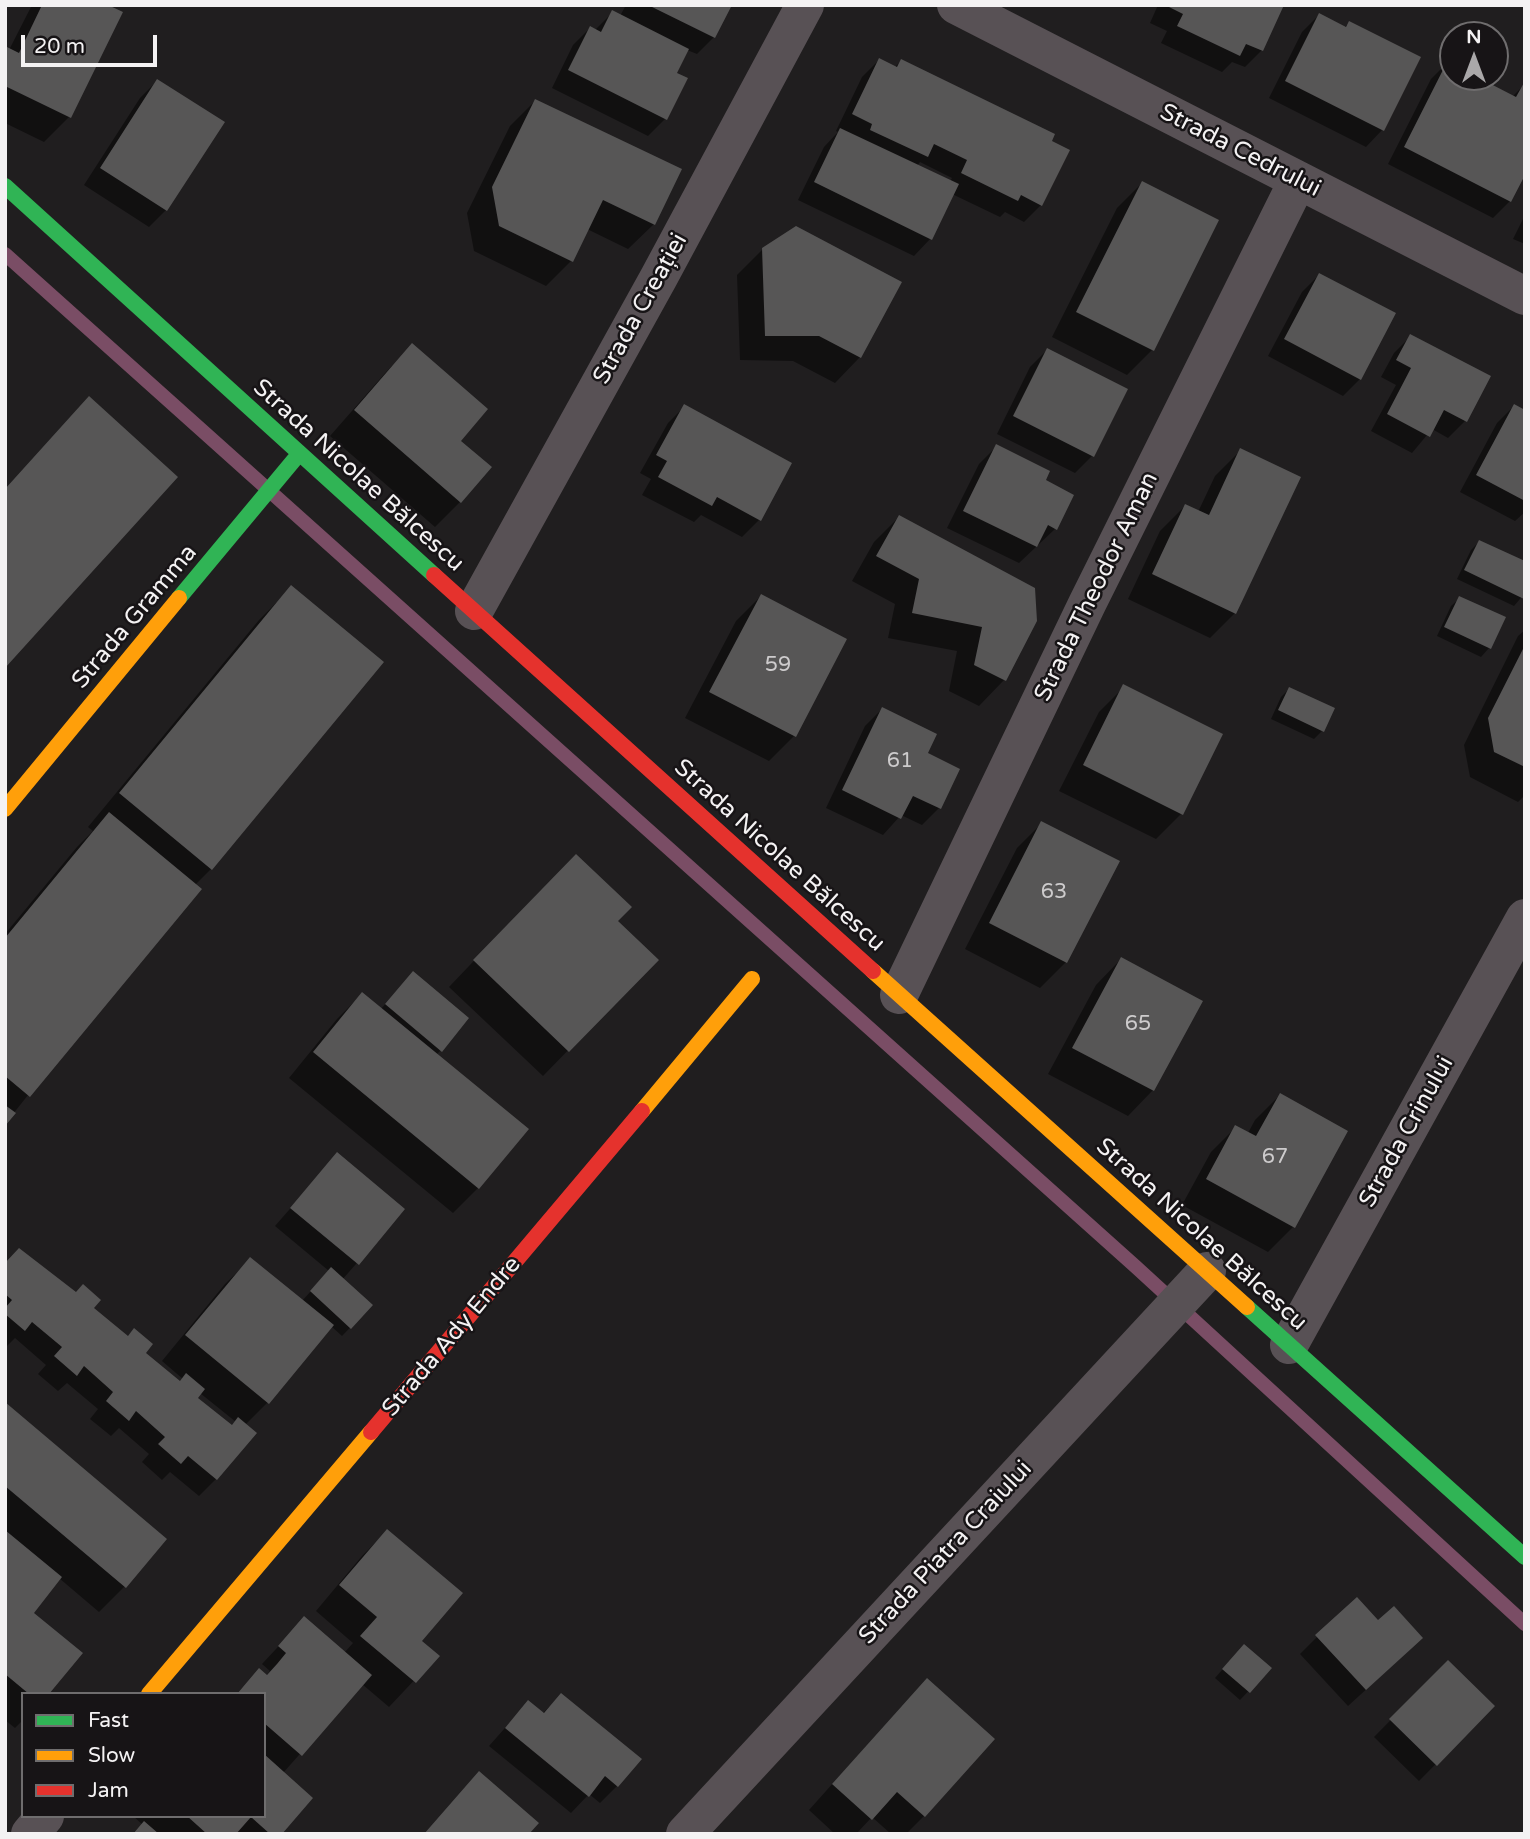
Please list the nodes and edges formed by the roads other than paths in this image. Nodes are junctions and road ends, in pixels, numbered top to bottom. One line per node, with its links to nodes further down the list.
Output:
1 (805, 5): 7 (street, Strada Creației)
2 (956, 5): 3 (street, Strada Cedrului)
3 (1298, 180): 5 (street, Strada Cedrului); 11 (street, Strada Theodor Aman)
4 (5, 186): 6 (street, Strada Nicolae Bălcescu)
5 (1525, 296)
6 (299, 454): 7 (street, Strada Nicolae Bălcescu); 8 (street, Strada Gramma)
7 (474, 611): 11 (street, Strada Nicolae Bălcescu)
8 (5, 809)
9 (1525, 918): 13 (street, Strada Crinului)
10 (752, 979): 15 (street, Strada Ady Endre)
11 (899, 995): 12 (street, Strada Nicolae Bălcescu)
12 (1198, 1280): 13 (street, Strada Nicolae Bălcescu); 18 (street, Strada Piatra Craiului)
13 (1289, 1345): 14 (street, Strada Nicolae Bălcescu)
14 (1525, 1557)
15 (151, 1692)
16 (43, 1818): 17 (street)
17 (30, 1834)
18 (685, 1834)

